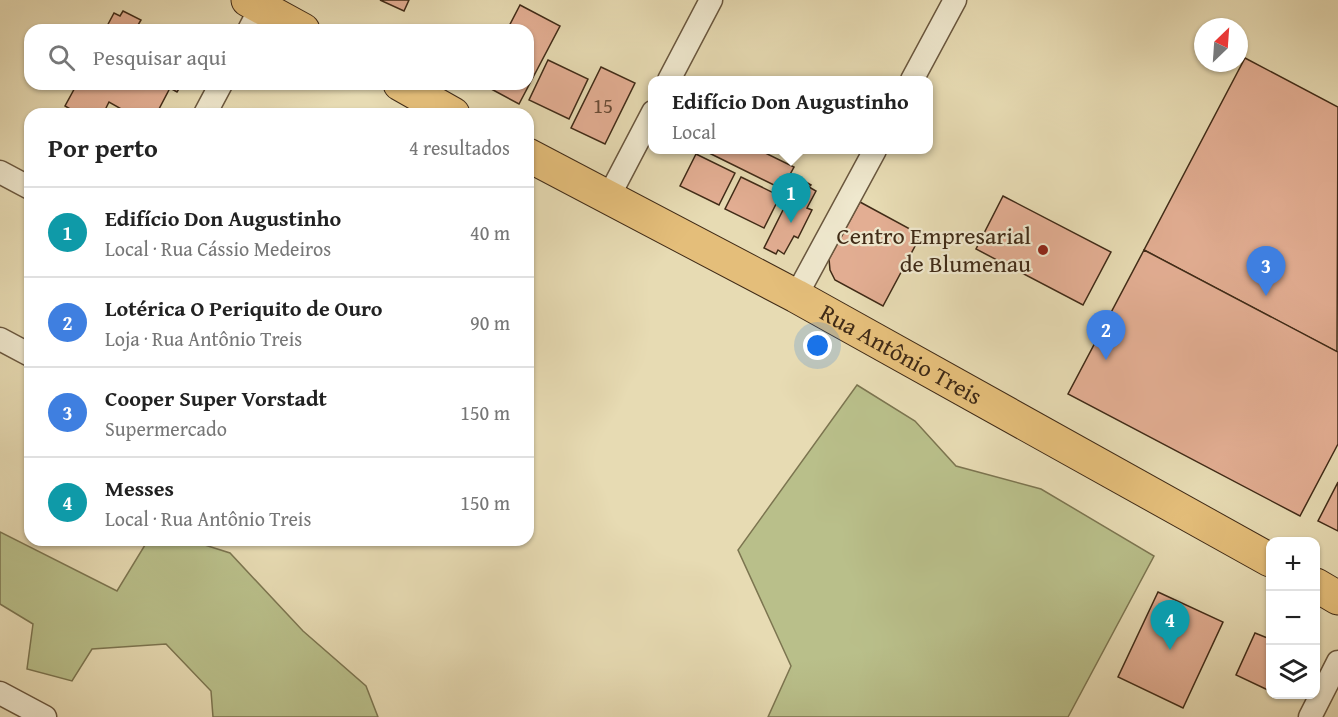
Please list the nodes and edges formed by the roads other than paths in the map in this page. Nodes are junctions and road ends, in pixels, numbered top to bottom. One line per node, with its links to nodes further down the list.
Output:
1 (711, 0): 5 (street)
2 (955, 0): 6 (street)
3 (252, 12): 4 (main road)
4 (286, 24)
5 (672, 76)
6 (915, 76)
7 (217, 90): 9 (street)
8 (411, 90): 10 (main road)
9 (208, 108)
10 (442, 108)
11 (648, 122): 16 (street)
12 (873, 154): 17 (street)
13 (534, 158): 16 (main road, Rua Antônio Treis)
14 (0, 172): 15 (street)
15 (24, 185)
16 (608, 198): 17 (main road, Rua Antônio Treis)
17 (796, 296): 20 (main road, Rua Antônio Treis)
18 (0, 339): 19 (street)
19 (24, 352)
20 (1266, 558)
21 (1320, 587): 22 (main road)
22 (1338, 598)
23 (1338, 662): 26 (street)
24 (0, 693): 25 (street)
25 (45, 717)
26 (1310, 717)

